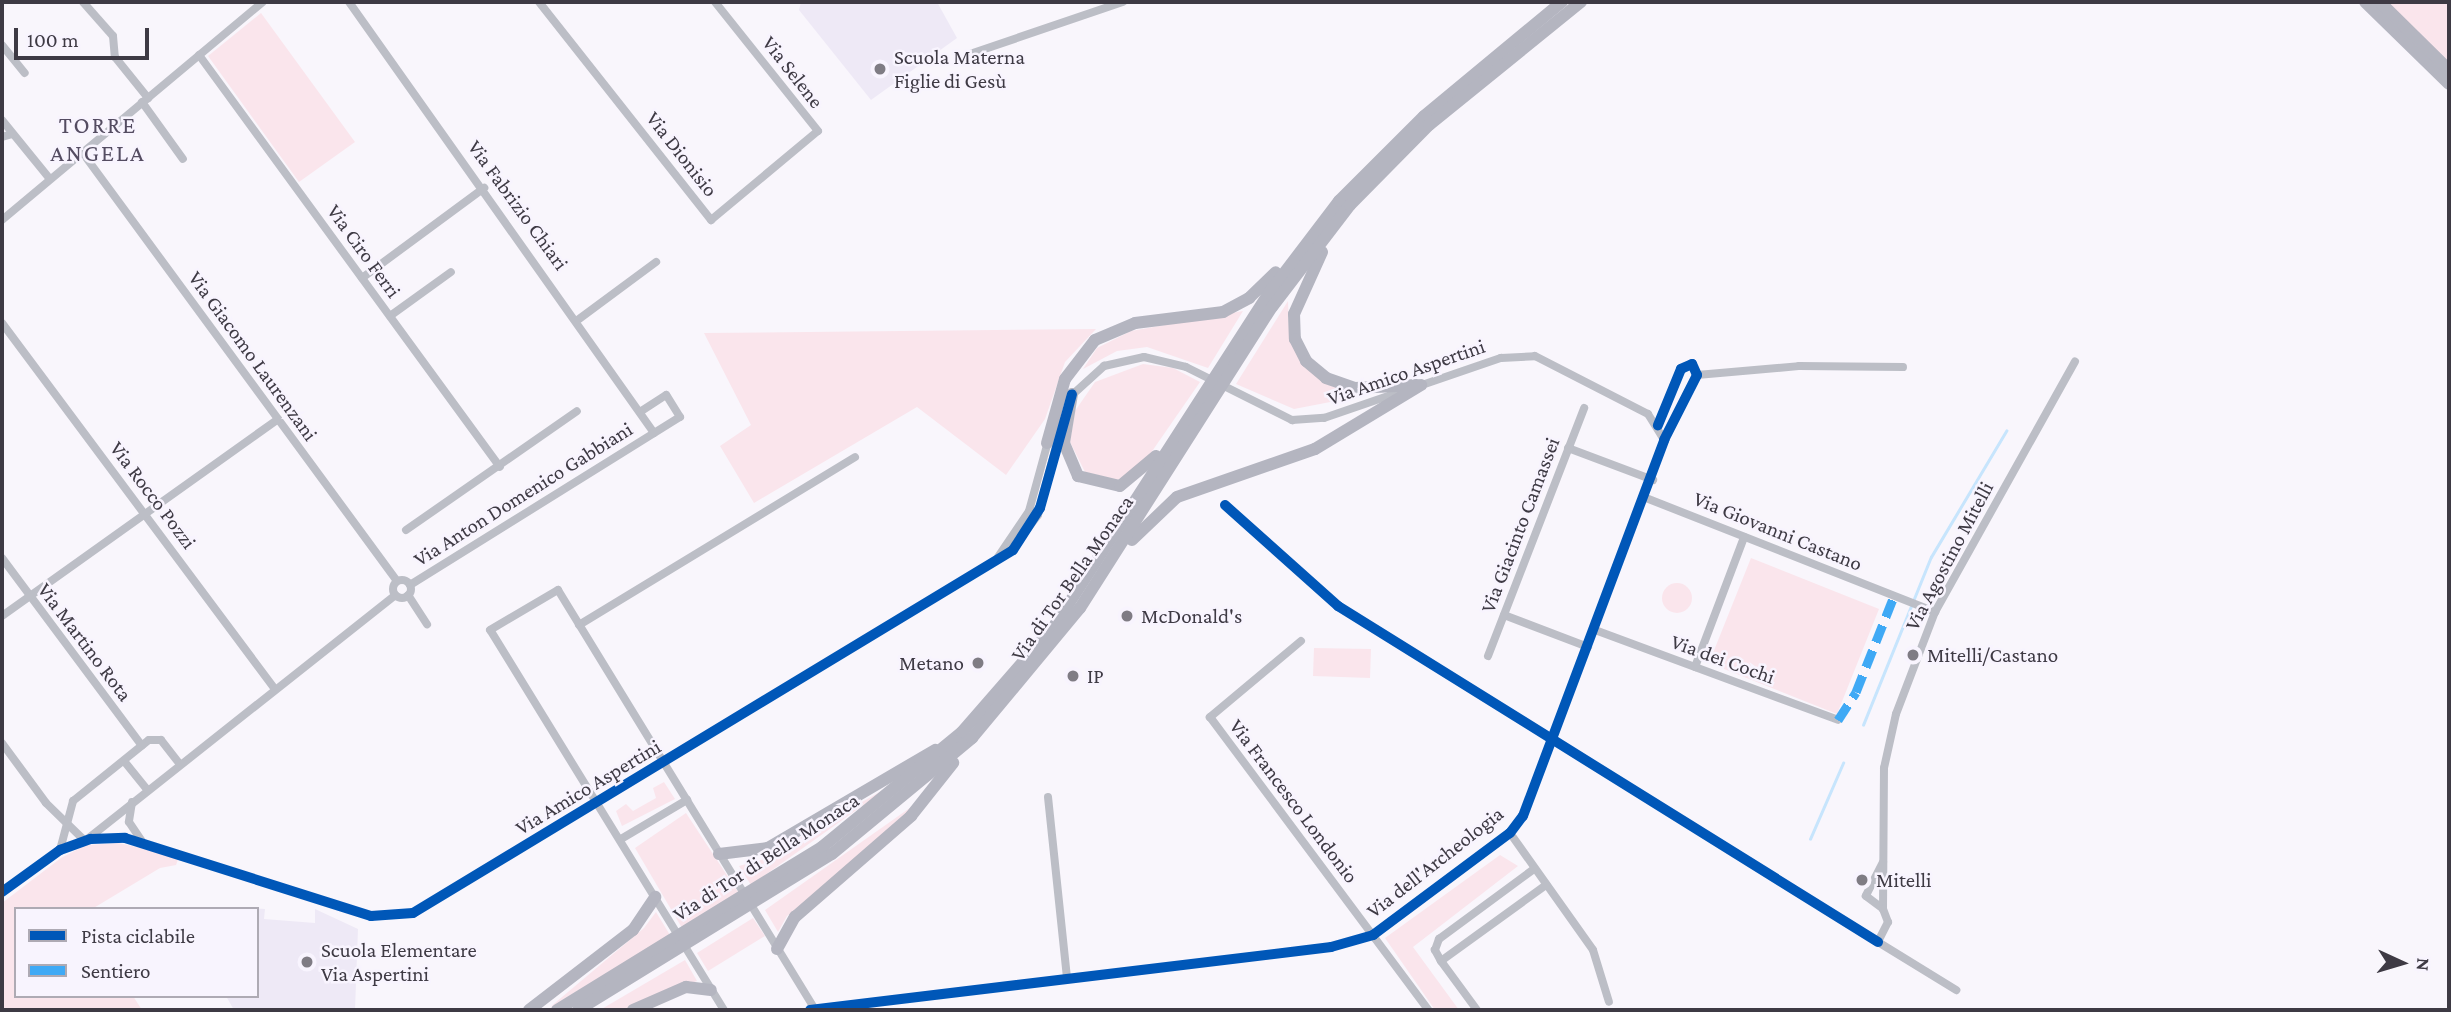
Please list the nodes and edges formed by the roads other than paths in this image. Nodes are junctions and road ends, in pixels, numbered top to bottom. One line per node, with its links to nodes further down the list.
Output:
1 (83, 2): 17 (street)
2 (263, 2): 13 (street)
3 (349, 2): 25 (street, Via Fabrizio Chiari)
4 (539, 2): 19 (street, Via Dionisio)
5 (715, 2): 19 (street, Via Selene)
6 (1123, 2): 12 (street)
7 (1562, 2): 28 (main road)
8 (1581, 2): 26 (main road)
9 (2365, 2): 16 (main road)
10 (2380, 2): 14 (main road)
11 (3, 50): 15 (street)
12 (970, 54)
13 (199, 55): 17 (street); 31 (street, Via Ciro Ferri)
14 (2449, 70)
15 (25, 73)
16 (2449, 84)
17 (145, 100): 22 (street); 23 (street)
18 (2, 120): 20 (street)
19 (818, 131)
20 (12, 134): 21 (street); 24 (street)
21 (2, 137)
22 (82, 152): 24 (street); 45 (street, Via Giacomo Laurenzani)
23 (183, 159)
24 (50, 179): 27 (street)
25 (484, 188): 31 (street); 33 (street, Via Fabrizio Chiari)
26 (1350, 205): 37 (main road); 39 (main road)
27 (2, 220)
28 (1295, 257): 37 (main road); 50 (main road)
29 (656, 262): 33 (street)
30 (451, 272): 32 (street)
31 (362, 278): 32 (street, Via Ciro Ferri)
32 (390, 316): 53 (street, Via Ciro Ferri)
33 (579, 319): 43 (street, Via Fabrizio Chiari)
34 (2, 323): 56 (street, Via Rocco Pozzi)
35 (2076, 361): 67 (street, Via Agostino Mitelli)
36 (1903, 367): 38 (street)
37 (1223, 374): 44 (main road, Via di Tor di Bella Monaca)
38 (1697, 375): 46 (street); 49 (street, Via dell'Archeologia)
39 (1421, 385): 40 (street, Via Amico Aspertini); 46 (street, Via Amico Aspertini); 61 (main road)
40 (1072, 394): 48 (main road); 50 (street, Via Amico Aspertini); 60 (street, Via Amico Aspertini)
41 (1584, 408): 51 (street, Via Giacinto Camassei)
42 (578, 411): 53 (street)
43 (640, 412): 47 (street, Via Fabrizio Chiari); 47 (street, Via Anton Domenico Gabbiani)
44 (1197, 412): 48 (main road, Via di Tor di Bella Monaca); 61 (main road, Via di Tor Bella Monaca)
45 (278, 419): 56 (street); 62 (street, Via Giacomo Laurenzani)
46 (1658, 425): 49 (street)
47 (654, 433): 63 (street, Via Anton Domenico Gabbiani)
48 (1176, 436): 79 (main road, Via di Tor di Bella Monaca)
49 (1664, 440): 54 (street, Via dell'Archeologia)
50 (1047, 443): 60 (street, Via Amico Aspertini)
51 (1568, 448): 54 (street); 69 (street, Via Giacinto Camassei)
52 (855, 457): 71 (street)
53 (500, 467): 57 (street)
54 (1653, 480): 55 (street, Via dell'Archeologia)
55 (1646, 498): 58 (street, Via Giovanni Castano); 72 (street, Via dell'Archeologia)
56 (145, 513): 64 (street); 77 (street, Via Rocco Pozzi)
57 (406, 530)
58 (1744, 537): 67 (street, Via Giovanni Castano); 76 (street)
59 (2, 558): 64 (street, Via Martino Rota)
60 (992, 564): 84 (street, Via Amico Aspertini)
61 (1103, 575): 79 (main road, Via di Tor Bella Monaca)
62 (397, 582): 63 (street); 65 (street)
63 (410, 585): 66 (street)
64 (29, 595): 68 (street); 81 (street, Via Martino Rota)
65 (395, 595): 66 (street); 77 (street)
66 (408, 595): 70 (street)
67 (1934, 612): 97 (street, Via Agostino Mitelli)
68 (2, 615)
69 (1504, 615): 74 (street); 75 (street, Via Giacinto Camassei)
70 (427, 624)
71 (579, 625): 84 (street); 89 (street)
72 (1595, 630): 74 (street, Via dell'Archeologia); 76 (street, Via dei Cochi)
73 (1301, 641): 103 (street, Via Francesco Londonio)
74 (1588, 647): 91 (street, Via dell'Archeologia)
75 (1488, 656)
76 (1695, 667): 78 (street, Via dei Cochi)
77 (275, 689): 83 (street)
78 (1838, 720)
79 (967, 735): 96 (main road); 104 (main road); 111 (main road, Via di Tor di Bella Monaca); 112 (main road, Via di Tor Bella Monaca)
80 (2, 743): 90 (street)
81 (142, 746): 82 (street); 83 (street)
82 (124, 761): 85 (street); 90 (street)
83 (179, 763): 85 (street)
84 (664, 763): 87 (street); 89 (street, Via Amico Aspertini)
85 (147, 789): 88 (street)
86 (1048, 797): 106 (street)
87 (687, 800): 92 (street); 96 (street)
88 (132, 801): 93 (street); 94 (street)
89 (598, 803): 92 (street); 93 (street, Via Amico Aspertini)
90 (67, 821): 94 (street); 95 (street)
91 (1510, 833): 98 (street); 103 (street, Via dell'Archeologia)
92 (621, 839): 101 (street)
93 (141, 840): 94 (street, Via Amico Aspertini)
94 (85, 841): 95 (street, Via Amico Aspertini)
95 (60, 850): 100 (street, Via Amico Aspertini)
96 (719, 854): 104 (street)
97 (1883, 862): 102 (street, Via Agostino Mitelli); 102 (street, Via Agostino Mitelli)
98 (1534, 869): 99 (street); 105 (street)
99 (1546, 885): 105 (street); 109 (street)
100 (2, 892)
101 (655, 897): 107 (street); 110 (main road)
102 (1883, 909): 108 (street)
103 (1373, 935): 106 (street, Via dell'Archeologia); 116 (street)
104 (777, 948): 115 (street)
105 (1441, 961): 117 (street)
106 (1067, 977): 115 (street, Via dell'Archeologia)
107 (711, 990): 113 (main road); 114 (street)
108 (1956, 990)
109 (1609, 1002)
110 (530, 1010)
111 (557, 1010)
112 (578, 1010)
113 (633, 1010)
114 (724, 1010)
115 (813, 1010)
116 (1427, 1010)
117 (1477, 1010)

